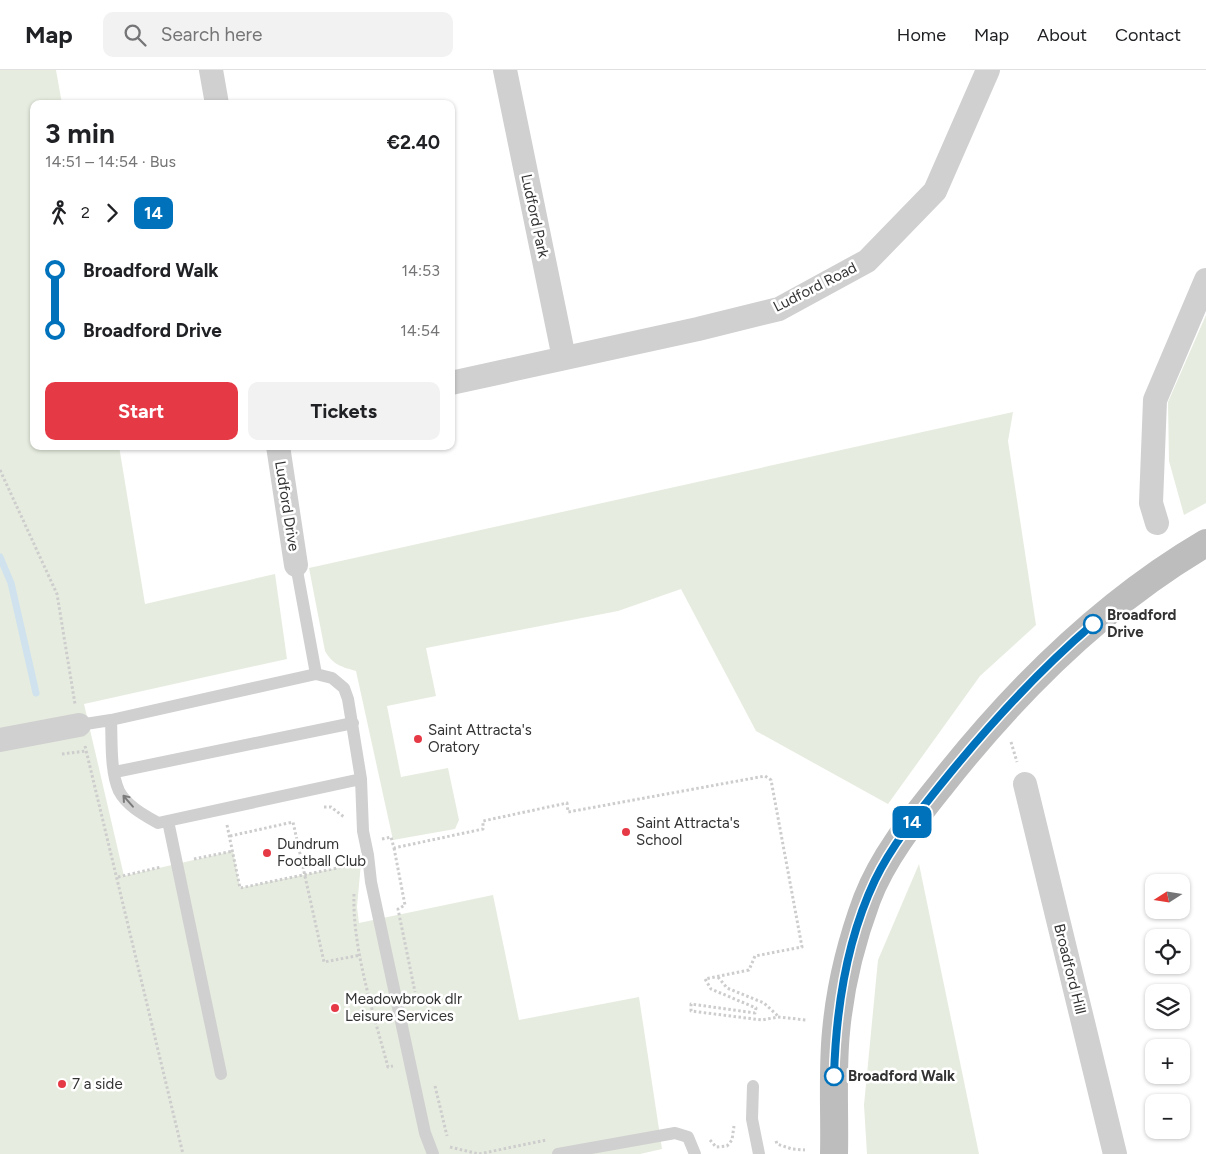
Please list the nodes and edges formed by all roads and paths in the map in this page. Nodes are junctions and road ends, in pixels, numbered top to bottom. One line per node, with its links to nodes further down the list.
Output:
1 (212, 70): 4 (street)
2 (988, 70): 6 (street, Ludford Road)
3 (511, 71): 6 (street, Ludford Park)
4 (216, 100)
5 (1206, 280): 10 (street)
6 (564, 358): 7 (street, Ludford Road)
7 (455, 382)
8 (279, 450): 12 (street, Ludford Drive)
9 (0, 470): 16 (path)
10 (1157, 522)
11 (1206, 542): 51 (street)
12 (296, 565): 13 (lane)
13 (316, 674): 14 (lane); 15 (lane)
14 (111, 720): 16 (lane); 19 (lane)
15 (353, 723): 19 (lane); 21 (lane)
16 (79, 725): 18 (street); 46 (path)
17 (1008, 737): 20 (path)
18 (0, 740)
19 (115, 772): 24 (lane, one-way to 19)
20 (1022, 774): 52 (street, Broadford Hill)
21 (361, 779): 24 (lane); 29 (lane)
22 (322, 806): 23 (path)
23 (345, 818)
24 (168, 821): 39 (lane)
25 (236, 823): 26 (path)
26 (227, 825): 27 (path); 28 (path)
27 (219, 827)
28 (230, 836): 33 (path); 33 (path)
29 (365, 842): 30 (path); 33 (path); 47 (lane)
30 (394, 848): 35 (path); 36 (path)
31 (190, 852): 32 (path)
32 (192, 860)
33 (305, 875): 34 (path)
34 (361, 956)
35 (718, 976): 37 (path); 37 (path)
36 (417, 1002)
37 (778, 1017): 38 (path)
38 (806, 1020)
39 (221, 1074)
40 (435, 1084): 44 (path)
41 (752, 1086): 42 (lane)
42 (752, 1115): 43 (path); 45 (path); 50 (lane)
43 (704, 1134)
44 (547, 1140)
45 (805, 1150)
46 (183, 1154)
47 (434, 1154)
48 (558, 1154): 49 (lane)
49 (695, 1154)
50 (758, 1154)
51 (834, 1154)
52 (1115, 1154)

